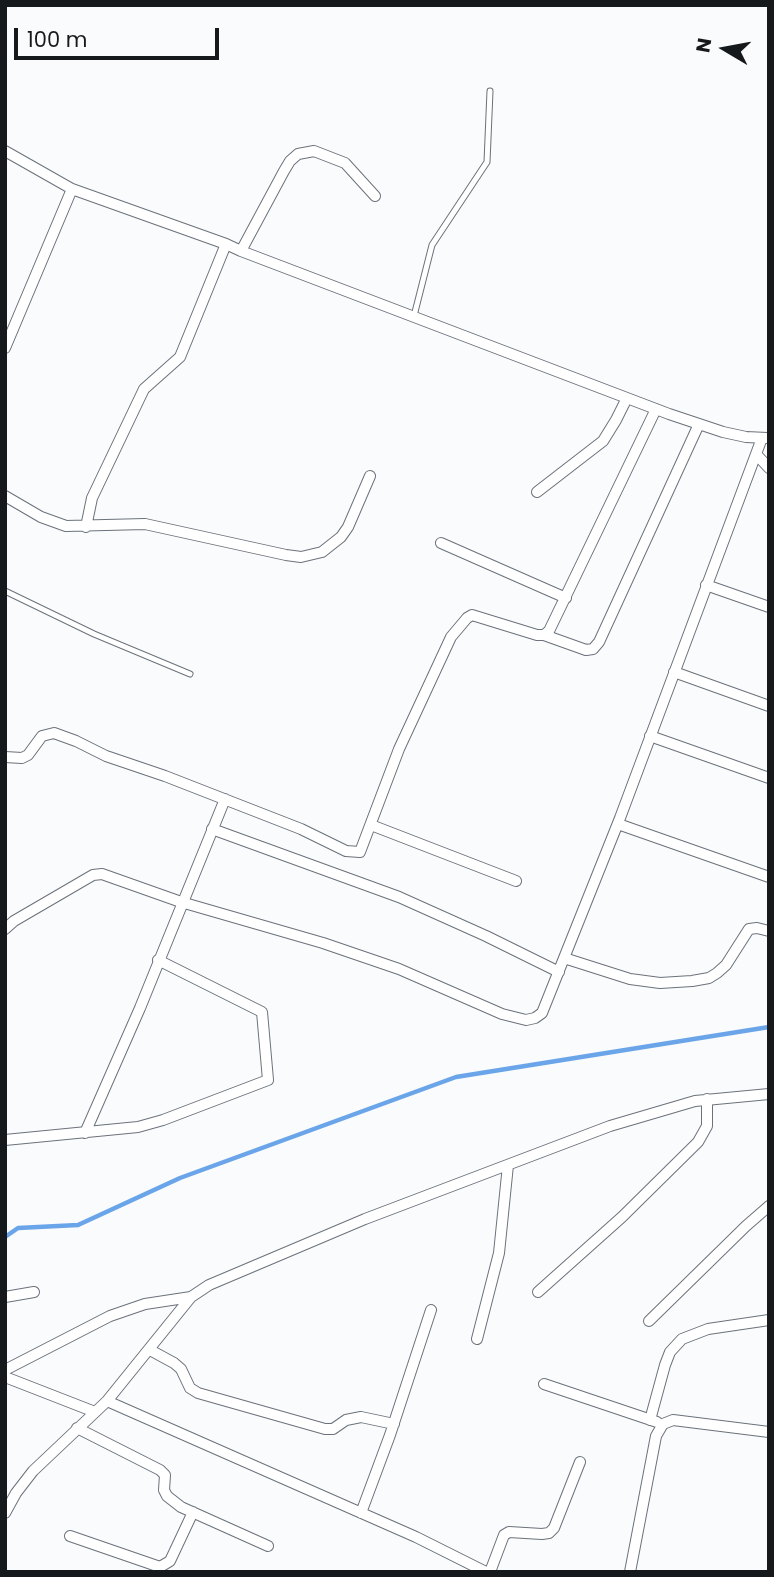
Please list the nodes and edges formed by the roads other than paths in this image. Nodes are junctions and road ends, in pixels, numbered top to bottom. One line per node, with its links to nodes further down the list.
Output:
1 (490, 91): 7 (lane)
2 (5, 151): 3 (street)
3 (72, 189): 5 (street); 8 (street)
4 (375, 195): 6 (street)
5 (226, 244): 6 (street); 18 (street)
6 (241, 251): 7 (street)
7 (414, 316): 9 (street)
8 (5, 348)
9 (627, 398): 10 (street); 16 (street)
10 (656, 409): 11 (street); 22 (street)
11 (699, 424): 12 (street); 24 (street)
12 (766, 438): 13 (street)
13 (756, 454): 14 (street); 20 (street)
14 (769, 468)
15 (370, 476): 18 (street)
16 (537, 492)
17 (5, 496): 18 (street)
18 (86, 527)
19 (441, 543): 22 (street)
20 (706, 585): 23 (street); 25 (street)
21 (5, 590): 26 (lane)
22 (566, 598): 24 (street)
23 (769, 607)
24 (544, 635): 33 (street)
25 (674, 671): 27 (street); 28 (street)
26 (190, 674)
27 (769, 706)
28 (650, 736): 30 (street); 32 (street)
29 (5, 757): 31 (street)
30 (769, 778)
31 (225, 799): 33 (street); 34 (street)
32 (618, 824): 35 (street); 40 (street)
33 (371, 825): 36 (street)
34 (212, 829): 37 (street); 42 (street)
35 (769, 877)
36 (516, 881)
37 (181, 902): 38 (street); 41 (street); 42 (street)
38 (5, 929)
39 (769, 931): 40 (street)
40 (564, 958): 42 (street)
41 (158, 960): 45 (street); 45 (street)
42 (559, 972)
43 (769, 1094): 44 (street)
44 (707, 1100): 47 (street); 50 (street)
45 (85, 1133): 46 (street)
46 (5, 1140)
47 (508, 1165): 52 (street); 56 (street)
48 (769, 1206): 55 (street)
49 (34, 1292): 51 (street)
50 (538, 1292)
51 (5, 1297)
52 (191, 1297): 57 (street); 58 (street)
53 (431, 1310): 64 (street)
54 (769, 1320): 63 (street)
55 (649, 1321)
56 (477, 1339)
57 (150, 1350): 61 (street); 64 (street)
58 (5, 1370)
59 (5, 1377): 62 (street)
60 (544, 1384): 63 (street)
61 (107, 1401): 62 (street); 71 (street)
62 (95, 1412): 66 (street)
63 (650, 1420): 65 (street)
64 (394, 1424): 71 (street)
65 (663, 1424): 67 (street); 75 (street)
66 (77, 1428): 69 (street); 70 (street)
67 (769, 1432)
68 (580, 1462): 74 (street)
69 (192, 1512): 72 (street); 73 (street)
70 (5, 1513)
71 (361, 1513): 74 (street)
72 (70, 1536)
73 (268, 1546)
74 (488, 1572)
75 (630, 1572)

